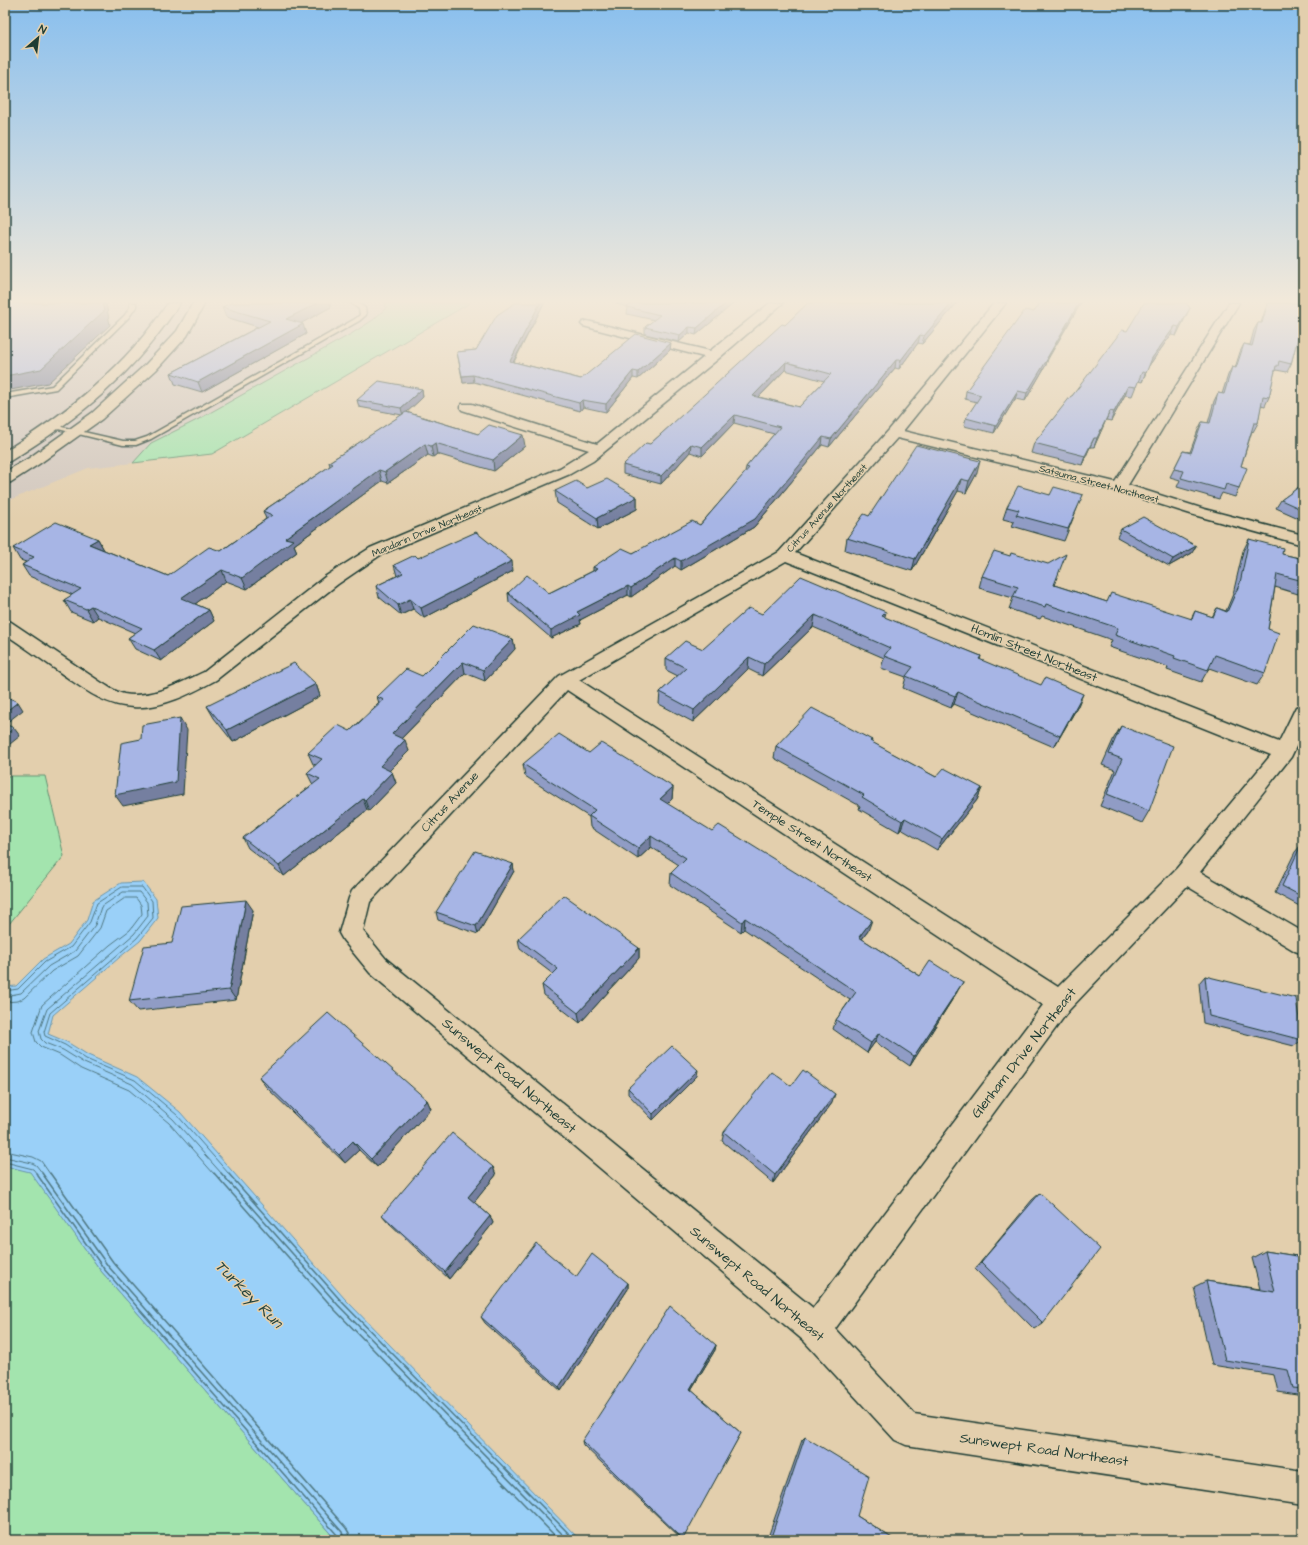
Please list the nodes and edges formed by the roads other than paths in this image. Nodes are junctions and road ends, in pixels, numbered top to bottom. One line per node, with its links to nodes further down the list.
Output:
1 (67, 375): 8 (lane)
2 (115, 375): 10 (street)
3 (142, 375): 11 (street)
4 (260, 375): 11 (lane)
5 (691, 375): 13 (street, Mandarin Drive Northeast)
6 (941, 375): 12 (street, Citrus Avenue Northeast)
7 (1189, 375): 16 (street)
8 (5, 396)
9 (467, 407): 13 (street)
10 (53, 427): 11 (lane); 14 (street)
11 (75, 432): 15 (street)
12 (894, 433): 16 (street, Satsuma Street Northeast); 18 (street, Citrus Avenue Northeast)
13 (600, 449): 19 (street, Mandarin Drive Northeast)
14 (5, 458)
15 (5, 479)
16 (1119, 487): 17 (street, Satsuma Street Northeast)
17 (1303, 540)
18 (785, 555): 20 (street, Citrus Avenue Northeast); 22 (street, Homlin Street Northeast)
19 (5, 626)
20 (565, 680): 24 (street, Citrus Avenue); 26 (street, Temple Street Northeast)
21 (1303, 712): 22 (street, Glenham Drive Northeast)
22 (1284, 752): 23 (street, Glenham Drive Northeast)
23 (1185, 874): 25 (street); 26 (street, Glenham Drive Northeast)
24 (351, 933): 27 (street, Sunswept Road Northeast)
25 (1303, 944)
26 (1060, 1002): 27 (street, Glenham Drive Northeast)
27 (815, 1330): 28 (street, Sunswept Road Northeast)
28 (1303, 1488)

